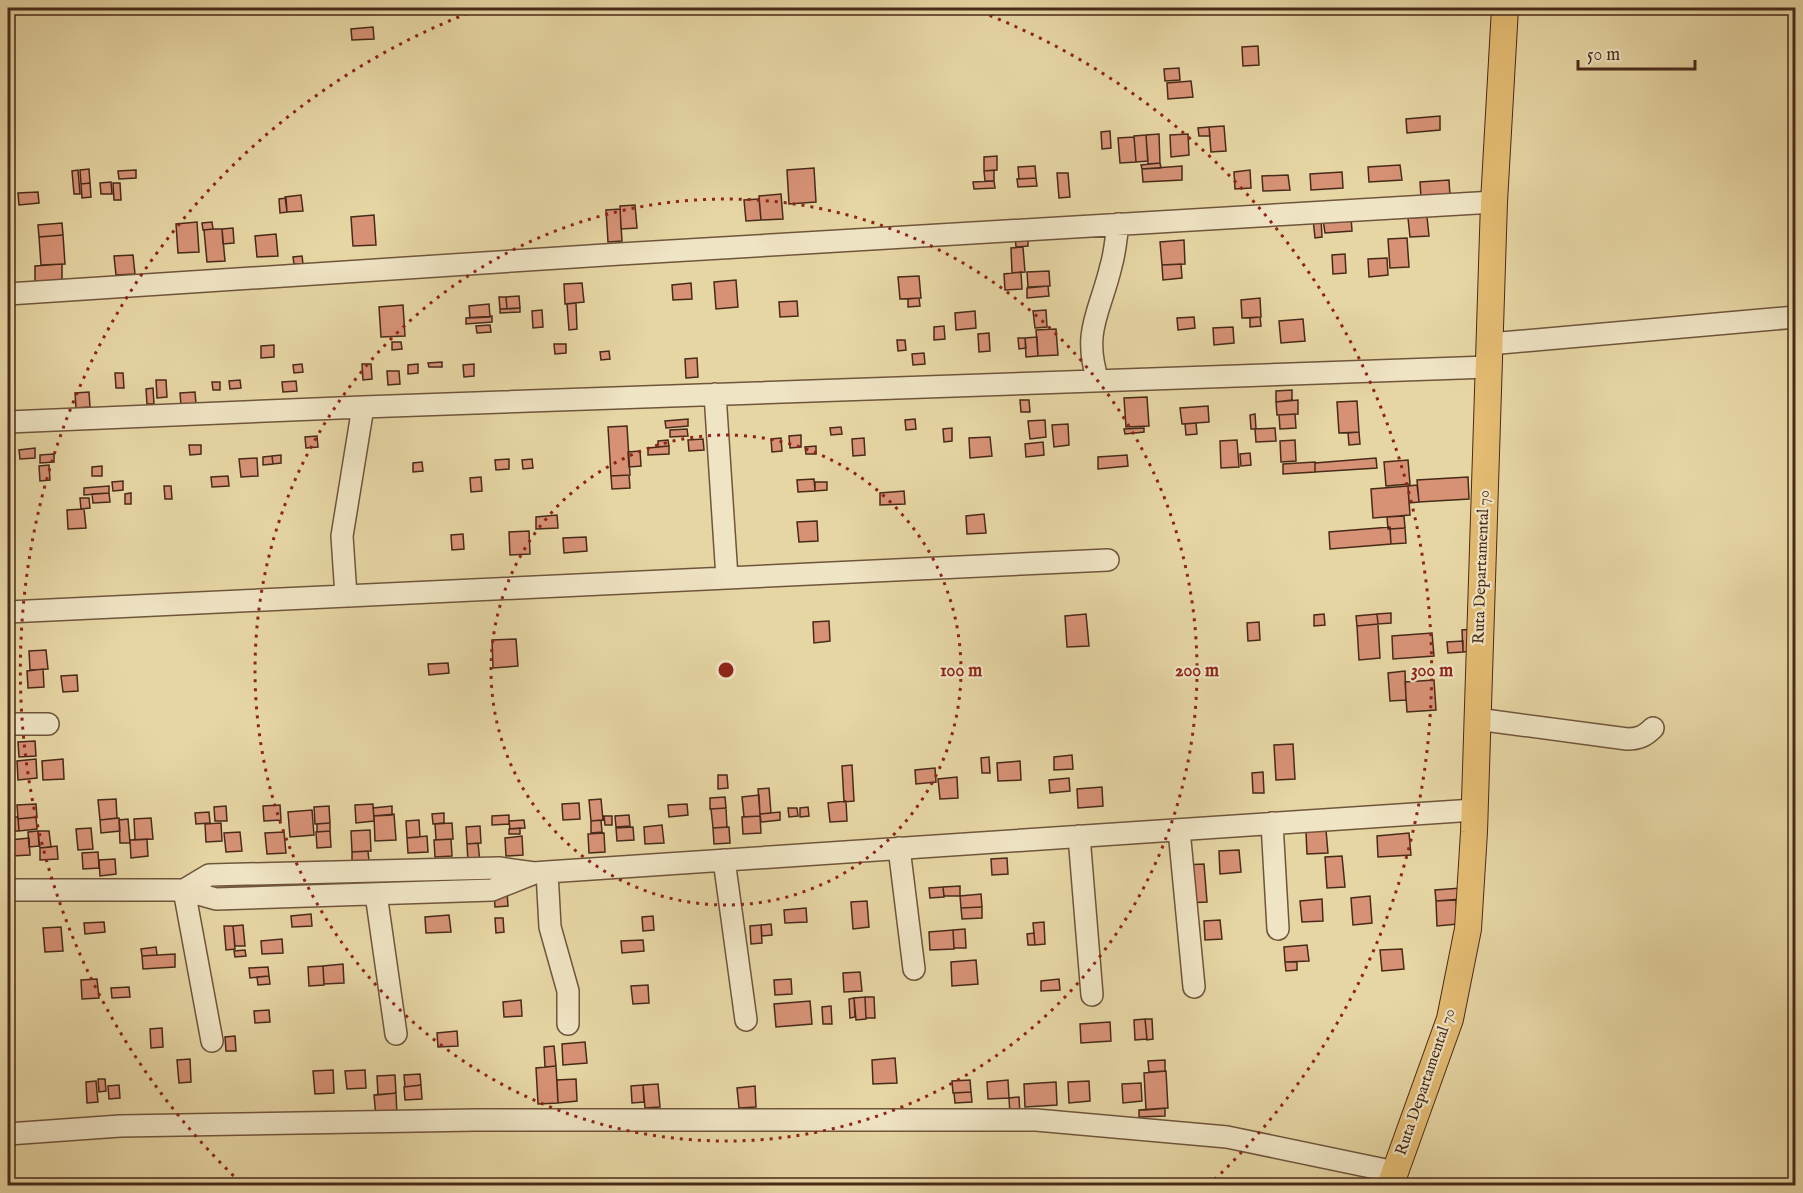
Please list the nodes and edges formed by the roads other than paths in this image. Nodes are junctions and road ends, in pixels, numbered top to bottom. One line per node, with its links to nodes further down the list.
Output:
1 (1504, 8): 2 (main road, Ruta Departamental 70)
2 (1494, 202): 3 (street); 6 (main road, Ruta Departamental 70)
3 (1118, 224): 4 (street); 7 (street)
4 (8, 294)
5 (1796, 317): 6 (street)
6 (1488, 355): 7 (street); 15 (main road, Ruta Departamental 70)
7 (1098, 381): 8 (street)
8 (715, 394): 9 (street); 12 (street)
9 (363, 407): 10 (street); 13 (street)
10 (8, 422)
11 (1108, 560): 12 (street)
12 (727, 578): 13 (street)
13 (346, 596): 14 (street)
14 (8, 612)
15 (1477, 719): 18 (street); 19 (main road, Ruta Departamental 70)
16 (8, 724): 17 (street)
17 (48, 724)
18 (1653, 728)
19 (1474, 810): 20 (street); 38 (main road, Ruta Departamental 70)
20 (1272, 823): 21 (street); 29 (street)
21 (1179, 830): 22 (street); 31 (street)
22 (1079, 836): 23 (street); 32 (street)
23 (899, 848): 24 (street); 30 (street)
24 (724, 860): 25 (street); 33 (street)
25 (541, 872): 27 (street); 28 (street); 34 (street)
26 (8, 890): 27 (street)
27 (184, 890): 28 (street); 36 (street)
28 (376, 894): 35 (street)
29 (1278, 929)
30 (914, 969)
31 (1194, 987)
32 (1092, 995)
33 (746, 1020)
34 (567, 1024)
35 (396, 1034)
36 (212, 1041)
37 (8, 1134): 38 (street)
38 (1392, 1179)

